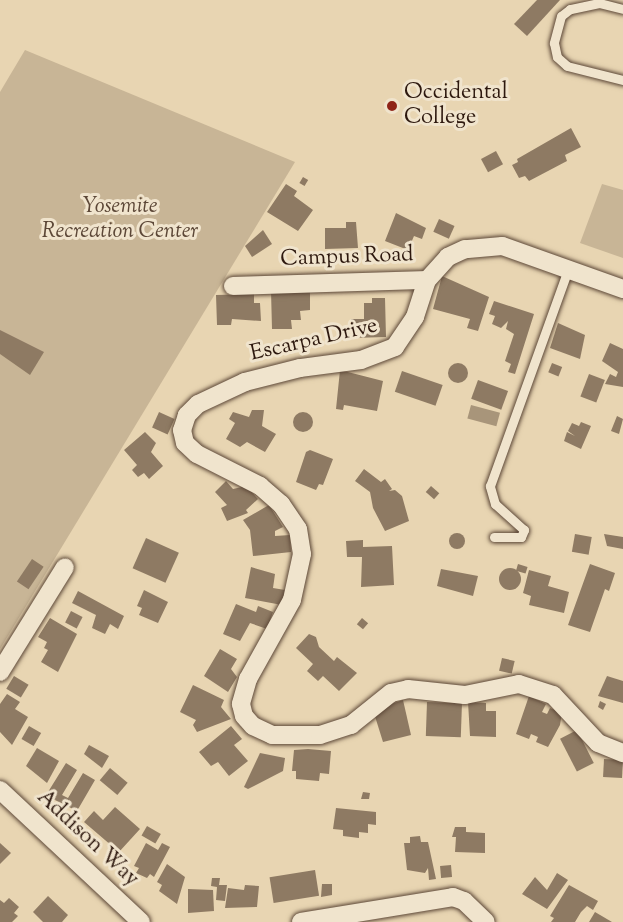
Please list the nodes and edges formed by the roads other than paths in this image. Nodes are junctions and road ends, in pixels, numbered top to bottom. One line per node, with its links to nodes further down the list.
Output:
1 (623, 9): 2 (lane)
2 (623, 80)
3 (568, 269): 4 (street, Campus Road); 6 (street, Campus Road); 7 (lane)
4 (426, 280): 5 (street, Campus Road); 10 (street, Escarpa Drive)
5 (233, 286)
6 (623, 289)
7 (494, 537)
8 (65, 567): 9 (street)
9 (0, 672)
10 (623, 753)
11 (0, 790): 12 (street, Addison Way)
12 (141, 922)
13 (301, 922): 14 (street)
14 (486, 922)

